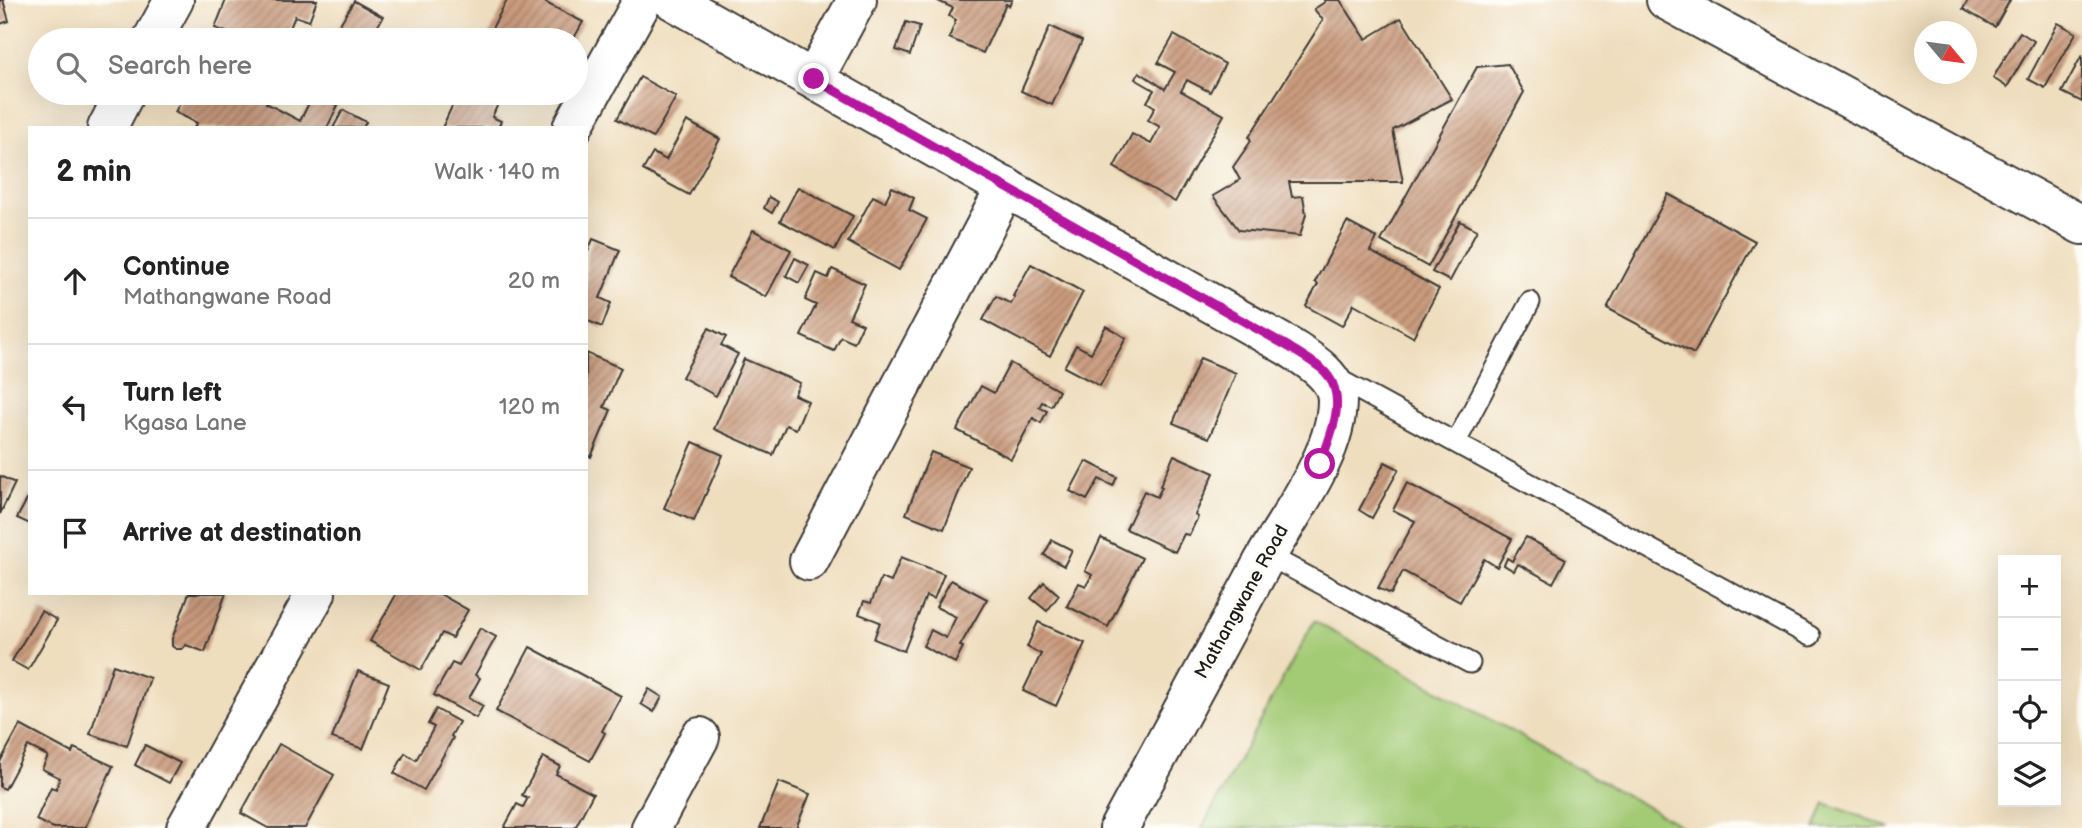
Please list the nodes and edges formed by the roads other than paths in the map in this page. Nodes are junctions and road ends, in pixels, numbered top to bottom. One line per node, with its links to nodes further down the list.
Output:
1 (174, 0): 6 (street)
2 (643, 0): 8 (street)
3 (672, 0): 7 (street)
4 (857, 0): 7 (street)
5 (1666, 0): 14 (street)
6 (159, 28)
7 (814, 79): 13 (street)
8 (588, 99)
9 (119, 105): 11 (street)
10 (585, 105): 12 (street)
11 (108, 126)
12 (573, 126)
13 (1006, 187): 16 (street); 19 (street)
14 (2082, 225)
15 (1530, 302): 17 (lane)
16 (1324, 371): 17 (lane); 18 (street, Mathangwane Road)
17 (1456, 442): 21 (lane)
18 (1267, 555): 22 (lane); 26 (street, Mathangwane Road)
19 (809, 561)
20 (315, 595): 24 (street)
21 (1810, 636)
22 (1470, 663)
23 (700, 737): 25 (street)
24 (186, 828)
25 (651, 828)
26 (1119, 828)

